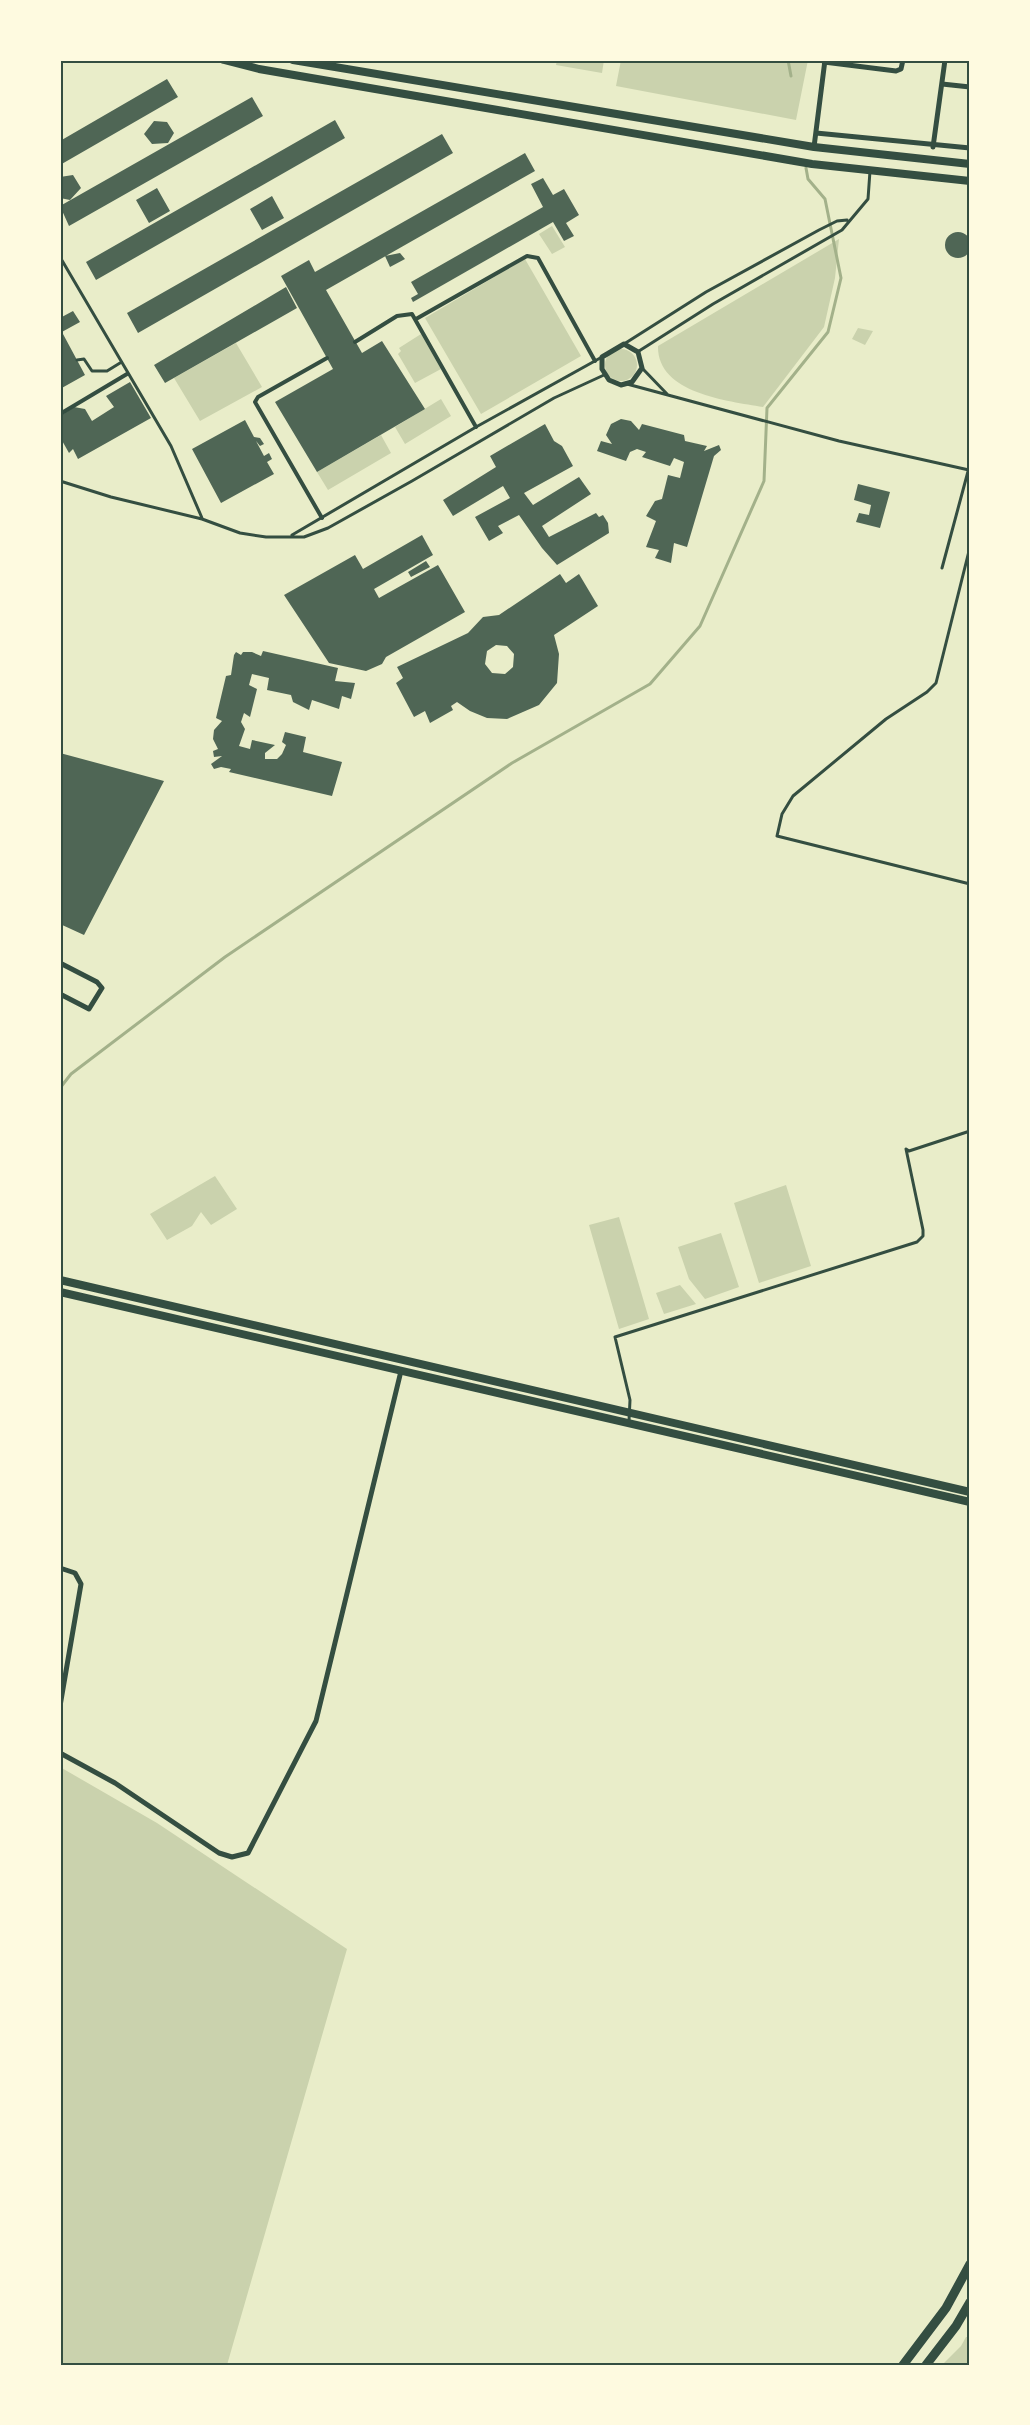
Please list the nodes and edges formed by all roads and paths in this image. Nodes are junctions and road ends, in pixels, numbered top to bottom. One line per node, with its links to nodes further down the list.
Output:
1 (224, 60): 15 (main road)
2 (293, 60): 10 (main road)
3 (903, 60): 5 (street)
4 (945, 60): 6 (street)
5 (824, 61): 8 (street)
6 (942, 84): 7 (street); 11 (street)
7 (970, 87)
8 (816, 133): 9 (street); 10 (street)
9 (877, 140): 11 (street); 13 (street)
10 (814, 147): 13 (main road)
11 (933, 147): 12 (street)
12 (970, 148)
13 (874, 154): 14 (main road)
14 (970, 164)
15 (870, 170): 16 (main road); 17 (lane)
16 (970, 181)
17 (847, 220): 21 (lane); 22 (lane)
18 (60, 257): 27 (lane)
19 (416, 319): 20 (street); 26 (street); 34 (street)
20 (355, 342)
21 (624, 344): 22 (street); 23 (street)
22 (638, 352): 28 (street)
23 (602, 357): 26 (lane); 30 (street)
24 (327, 358): 37 (street)
25 (77, 360): 27 (lane)
26 (595, 361): 34 (lane)
27 (120, 363): 29 (lane)
28 (642, 368): 31 (street); 32 (lane)
29 (127, 374): 33 (street); 38 (lane)
30 (604, 375): 31 (street); 39 (lane)
31 (627, 384): 32 (lane)
32 (670, 396): 35 (lane)
33 (60, 414)
34 (476, 427): 37 (lane)
35 (970, 468): 41 (lane)
36 (60, 481): 38 (lane)
37 (322, 518): 39 (lane)
38 (202, 519): 39 (lane)
39 (292, 535)
40 (970, 547): 42 (lane)
41 (942, 568)
42 (970, 884)
43 (60, 963): 44 (street)
44 (60, 994)
45 (970, 1131): 49 (lane)
46 (60, 1280): 49 (main road)
47 (60, 1292): 48 (main road)
48 (400, 1371): 50 (main road); 55 (street)
49 (630, 1412): 50 (lane); 51 (main road)
50 (629, 1422): 52 (main road)
51 (970, 1492)
52 (970, 1502)
53 (60, 1568): 54 (street)
54 (60, 1706)
55 (60, 1753)
56 (970, 2266): 57 (highway)
57 (966, 2281): 61 (highway)
58 (970, 2302): 60 (highway)
59 (970, 2318): 60 (highway)
60 (956, 2326): 62 (highway)
61 (903, 2365)
62 (926, 2365)

